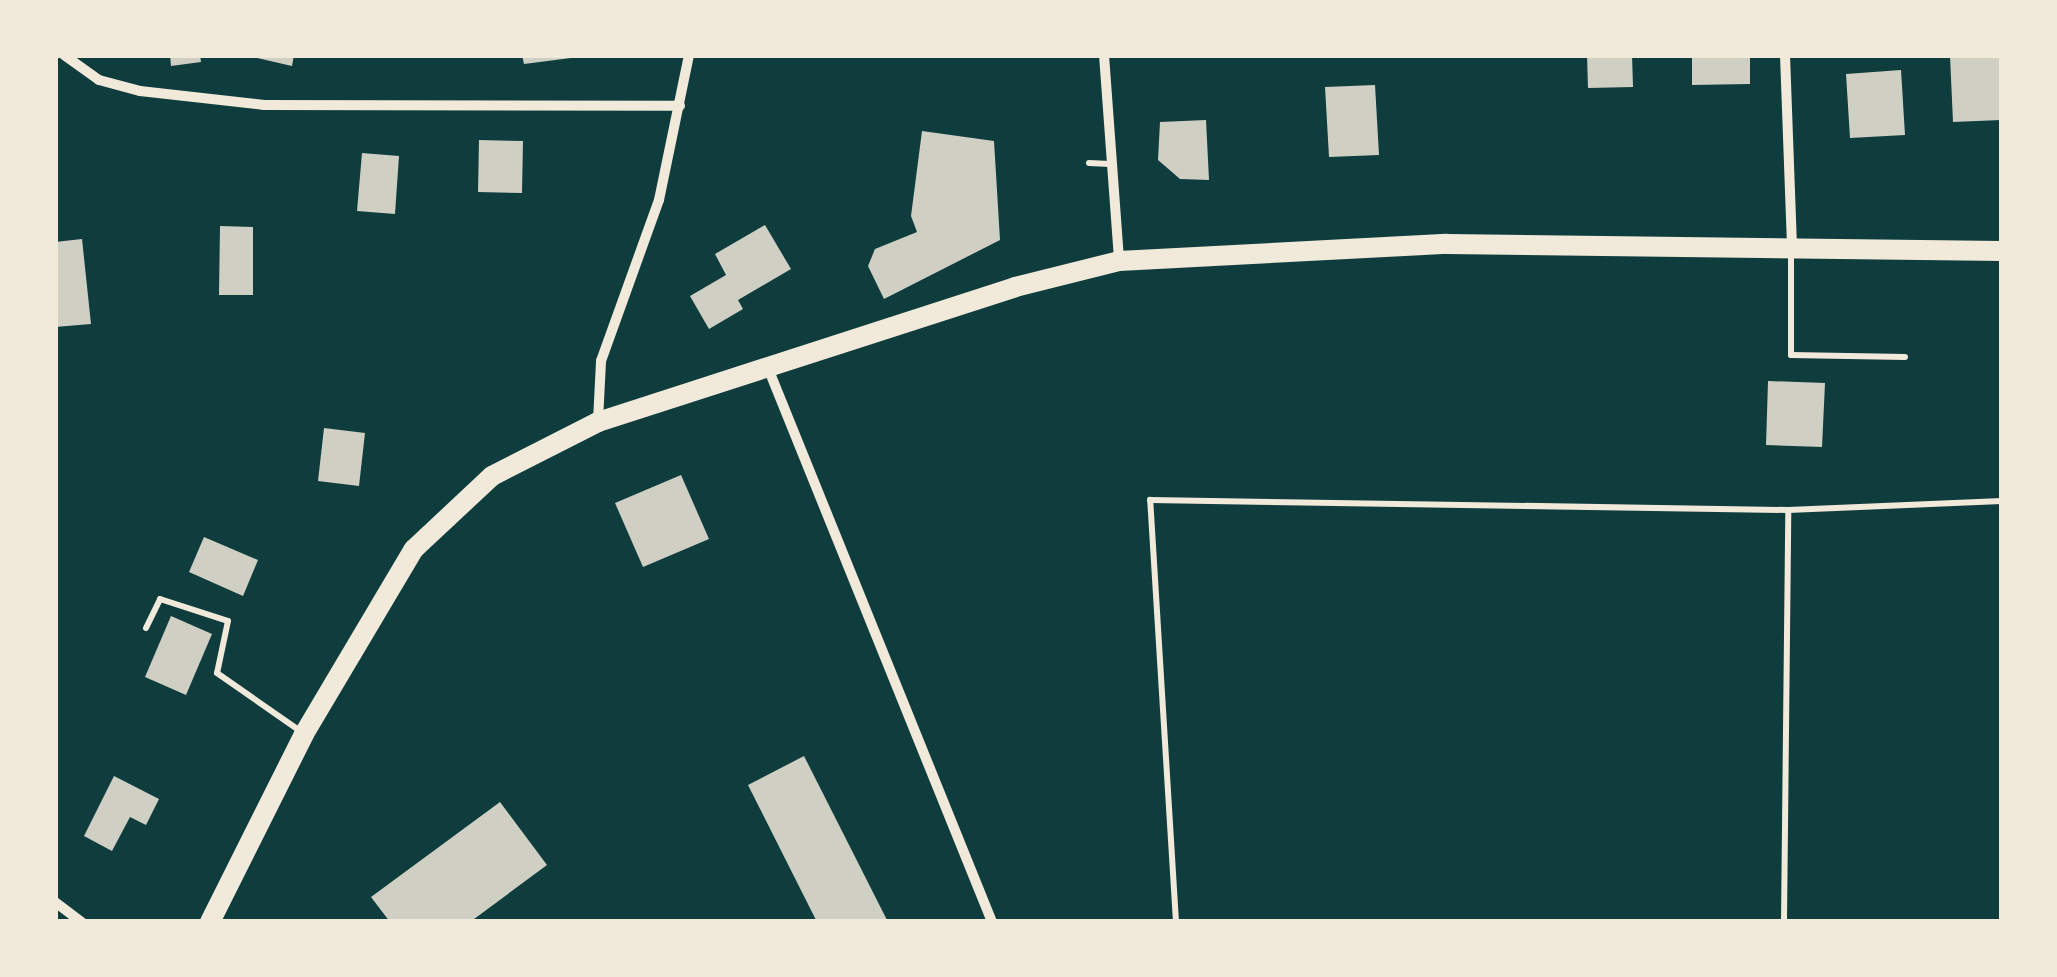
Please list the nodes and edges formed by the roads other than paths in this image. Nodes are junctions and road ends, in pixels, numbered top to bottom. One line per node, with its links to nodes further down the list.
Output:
1 (64, 55): 5 (street)
2 (689, 55): 5 (street)
3 (1104, 55): 7 (street)
4 (1785, 55): 8 (street)
5 (680, 106): 13 (street)
6 (1089, 164): 7 (lane)
7 (1110, 164): 10 (street)
8 (1792, 243): 9 (main road); 10 (main road); 11 (lane)
9 (2002, 251)
10 (1118, 260): 12 (main road)
11 (1905, 358)
12 (768, 368): 13 (main road); 21 (street)
13 (588, 426): 17 (main road)
14 (2002, 501): 15 (lane)
15 (1788, 510): 22 (lane); 23 (lane)
16 (146, 628): 17 (lane)
17 (304, 734): 20 (main road)
18 (55, 902): 19 (street)
19 (82, 922)
20 (210, 922)
21 (992, 922)
22 (1176, 922)
23 (1784, 922)

